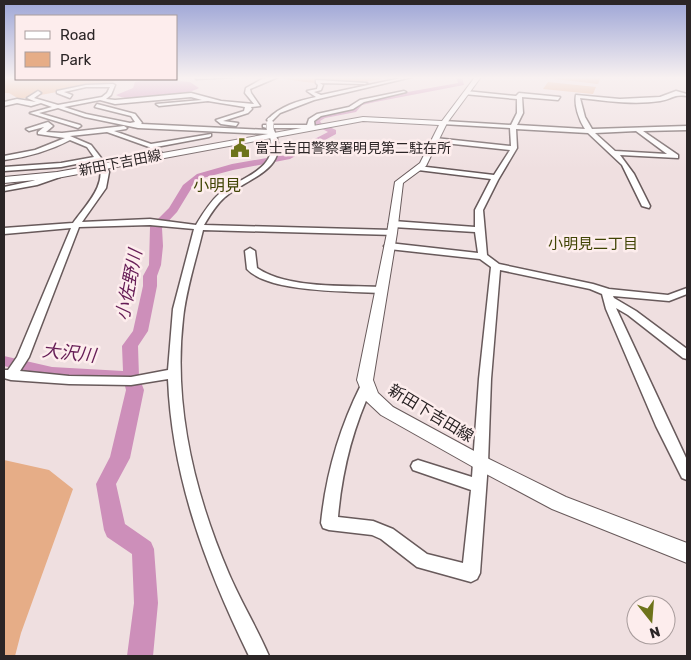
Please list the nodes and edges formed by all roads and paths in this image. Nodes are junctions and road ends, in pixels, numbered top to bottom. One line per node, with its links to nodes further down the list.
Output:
1 (53, 108): 14 (street)
2 (59, 108): 12 (street)
3 (108, 108): 11 (street); 12 (street)
4 (143, 108): 11 (street)
5 (248, 108): 20 (street)
6 (285, 108): 27 (street, bridge)
7 (351, 108): 20 (street)
8 (455, 108): 15 (main road, 新田下吉田線)
9 (520, 108): 21 (street)
10 (579, 108): 28 (street)
11 (125, 110): 17 (street)
12 (85, 115): 13 (street)
13 (96, 118): 17 (street); 18 (street)
14 (61, 121): 16 (street); 18 (street)
15 (444, 123): 20 (main road, 新田下吉田線); 21 (street); 35 (main road, 新田下吉田線)
16 (48, 124): 23 (street); 31 (street)
17 (124, 124): 19 (street)
18 (78, 126): 31 (street)
19 (138, 126): 24 (street); 25 (street)
20 (311, 127): 27 (main road, 新田下吉田線)
21 (513, 127): 28 (street); 37 (street)
22 (687, 128): 29 (street)
23 (29, 129)
24 (187, 129): 26 (street); 30 (street)
25 (105, 130): 31 (street); 34 (street)
26 (228, 131): 27 (street); 36 (street)
27 (271, 131): 40 (main road, 新田下吉田線); 53 (street)
28 (590, 131): 29 (street); 39 (street)
29 (639, 131): 39 (street)
30 (160, 134)
31 (62, 135): 33 (street)
32 (150, 136): 34 (street)
33 (68, 139): 38 (street); 42 (street)
34 (131, 139): 36 (street)
35 (435, 140): 37 (street); 45 (main road, 新田下吉田線)
36 (151, 146): 40 (street)
37 (514, 148): 48 (street)
38 (48, 150): 41 (street); 43 (street)
39 (614, 153): 51 (street)
40 (161, 155): 44 (main road, 新田下吉田線)
41 (4, 158)
42 (98, 158): 43 (street); 44 (street)
43 (61, 165): 46 (street)
44 (104, 166): 47 (main road, 新田下吉田線); 52 (street)
45 (418, 168): 48 (street); 56 (main road, 新田下吉田線)
46 (4, 169)
47 (57, 175): 49 (main road, 新田下吉田線); 50 (street)
48 (496, 178): 55 (street)
49 (4, 180)
50 (4, 189)
51 (646, 206)
52 (76, 224): 53 (street); 54 (street); 64 (street)
53 (199, 228): 56 (street); 65 (street)
54 (4, 230)
55 (480, 230): 56 (street); 58 (street)
56 (391, 235): 58 (street); 60 (main road, 新田下吉田線)
57 (250, 251): 60 (street)
58 (483, 256): 59 (street)
59 (496, 266): 62 (street); 67 (street)
60 (381, 290): 66 (main road, 新田下吉田線)
61 (687, 290): 62 (street)
62 (608, 295): 63 (street); 69 (street)
63 (687, 355)
64 (10, 373): 65 (street)
65 (175, 374): 72 (street)
66 (367, 385): 67 (main road, 新田下吉田線); 70 (street)
67 (481, 463): 70 (street); 71 (main road, 新田下吉田線)
68 (418, 466): 70 (street)
69 (687, 474)
70 (479, 486)
71 (687, 553)
72 (259, 656)

